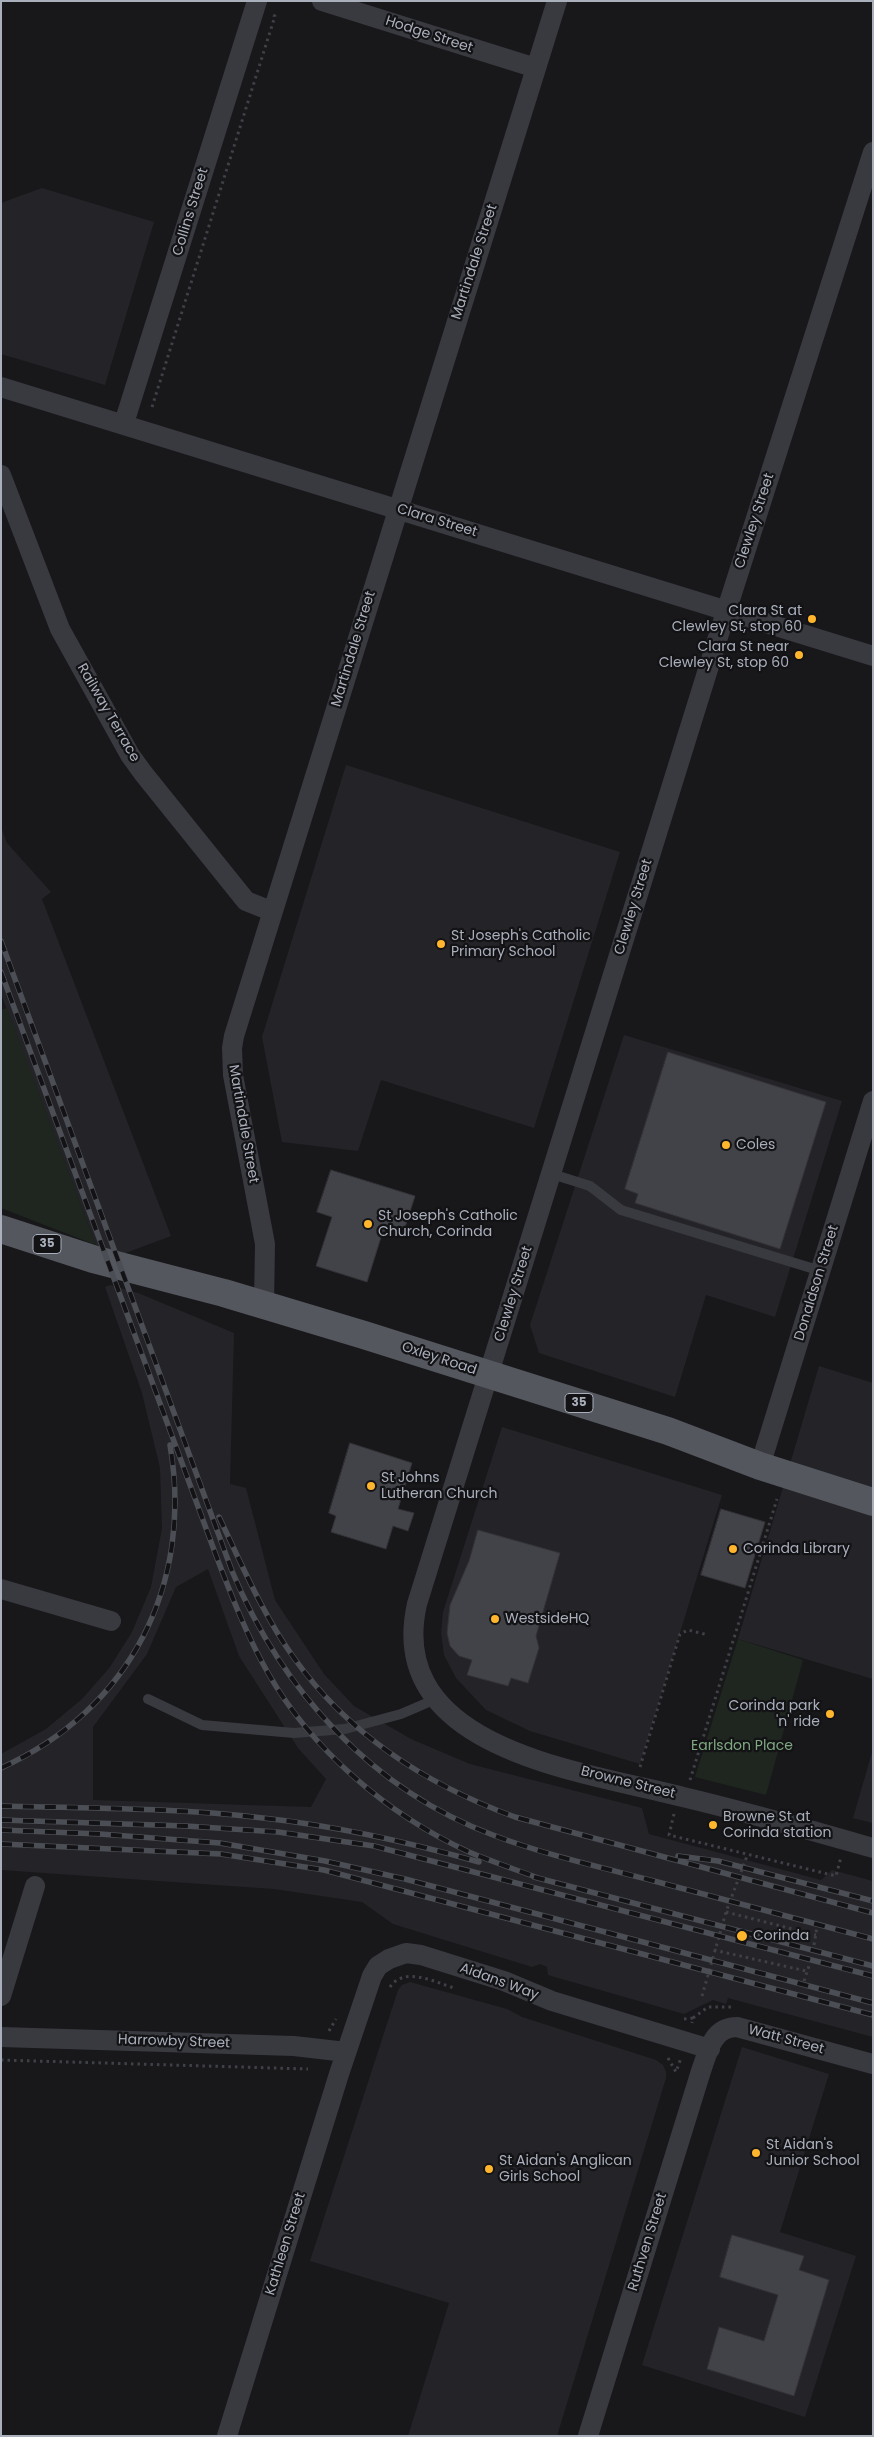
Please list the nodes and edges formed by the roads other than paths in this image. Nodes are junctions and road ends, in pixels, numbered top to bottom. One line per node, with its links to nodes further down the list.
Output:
1 (322, 1): 4 (street, Hodge Street)
2 (557, 1): 4 (street, Martindale Street)
3 (256, 5): 7 (street, Collins Street)
4 (536, 68): 9 (street, Martindale Street)
5 (873, 152): 10 (street, Clewley Street)
6 (1, 387): 7 (street, Clara Street)
7 (124, 424): 9 (street, Clara Street)
8 (1, 475): 12 (street, Railway Terrace)
9 (396, 509): 10 (street, Clara Street); 12 (street, Martindale Street)
10 (727, 610): 11 (street, Clara Street); 14 (street, Clewley Street)
11 (873, 656)
12 (271, 911): 17 (street, Martindale Street)
13 (873, 1101): 16 (street, Donaldson Street)
14 (552, 1174): 16 (lane); 18 (street, Clewley Street)
15 (1, 1229): 17 (main road, Oxley Road / 35)
16 (821, 1271): 19 (street, Donaldson Street)
17 (264, 1305): 18 (main road, Oxley Road / 35)
18 (489, 1375): 19 (main road, Oxley Road / 35); 23 (street, Clewley Street)
19 (760, 1466): 20 (main road, Oxley Road / 35)
20 (873, 1502)
21 (1, 1589): 22 (street)
22 (111, 1621)
23 (418, 1665): 25 (street, Browne Street)
24 (148, 1699): 25 (lane)
25 (436, 1699): 26 (street, Browne Street)
26 (873, 1848)
27 (35, 1886): 28 (street)
28 (1, 1996)
29 (1, 2037): 31 (street, Harrowby Street)
30 (710, 2049): 31 (street, Aidans Way); 32 (street, Watt Street); 34 (street, Ruthven Street)
31 (346, 2052): 33 (street, Kathleen Street)
32 (873, 2064)
33 (227, 2436)
34 (588, 2436)

